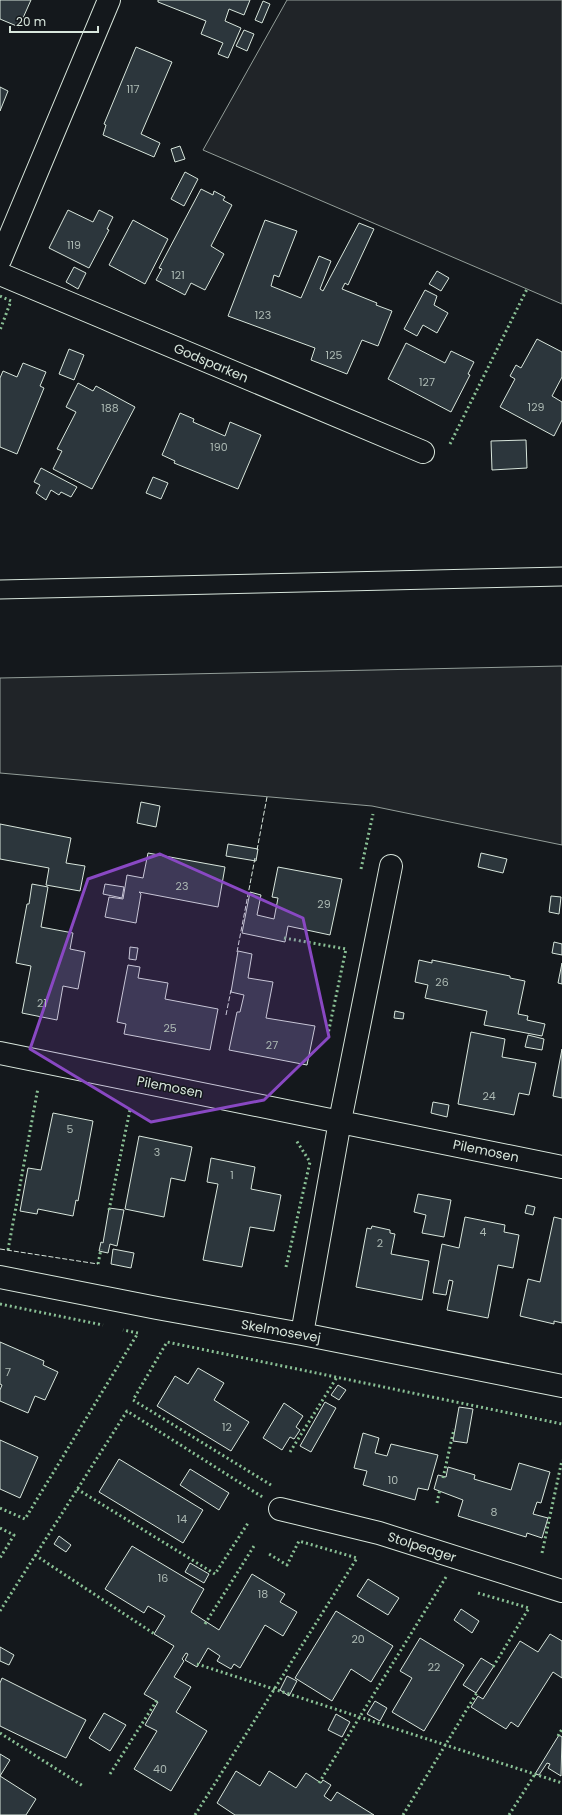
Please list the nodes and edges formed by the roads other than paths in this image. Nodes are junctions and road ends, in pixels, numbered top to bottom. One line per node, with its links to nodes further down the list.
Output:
1 (108, 0): 2 (street)
2 (0, 260)
3 (0, 274): 4 (street, Godsparken)
4 (423, 452)
5 (391, 866): 7 (street)
6 (0, 1053): 7 (street, Pilemosen)
7 (340, 1121): 8 (street, Pilemosen); 10 (street)
8 (562, 1167)
9 (0, 1277): 10 (street, Skelmosevej)
10 (302, 1334): 11 (street, Skelmosevej)
11 (562, 1386)
12 (280, 1509): 13 (street, Stolpeager)
13 (562, 1591)

